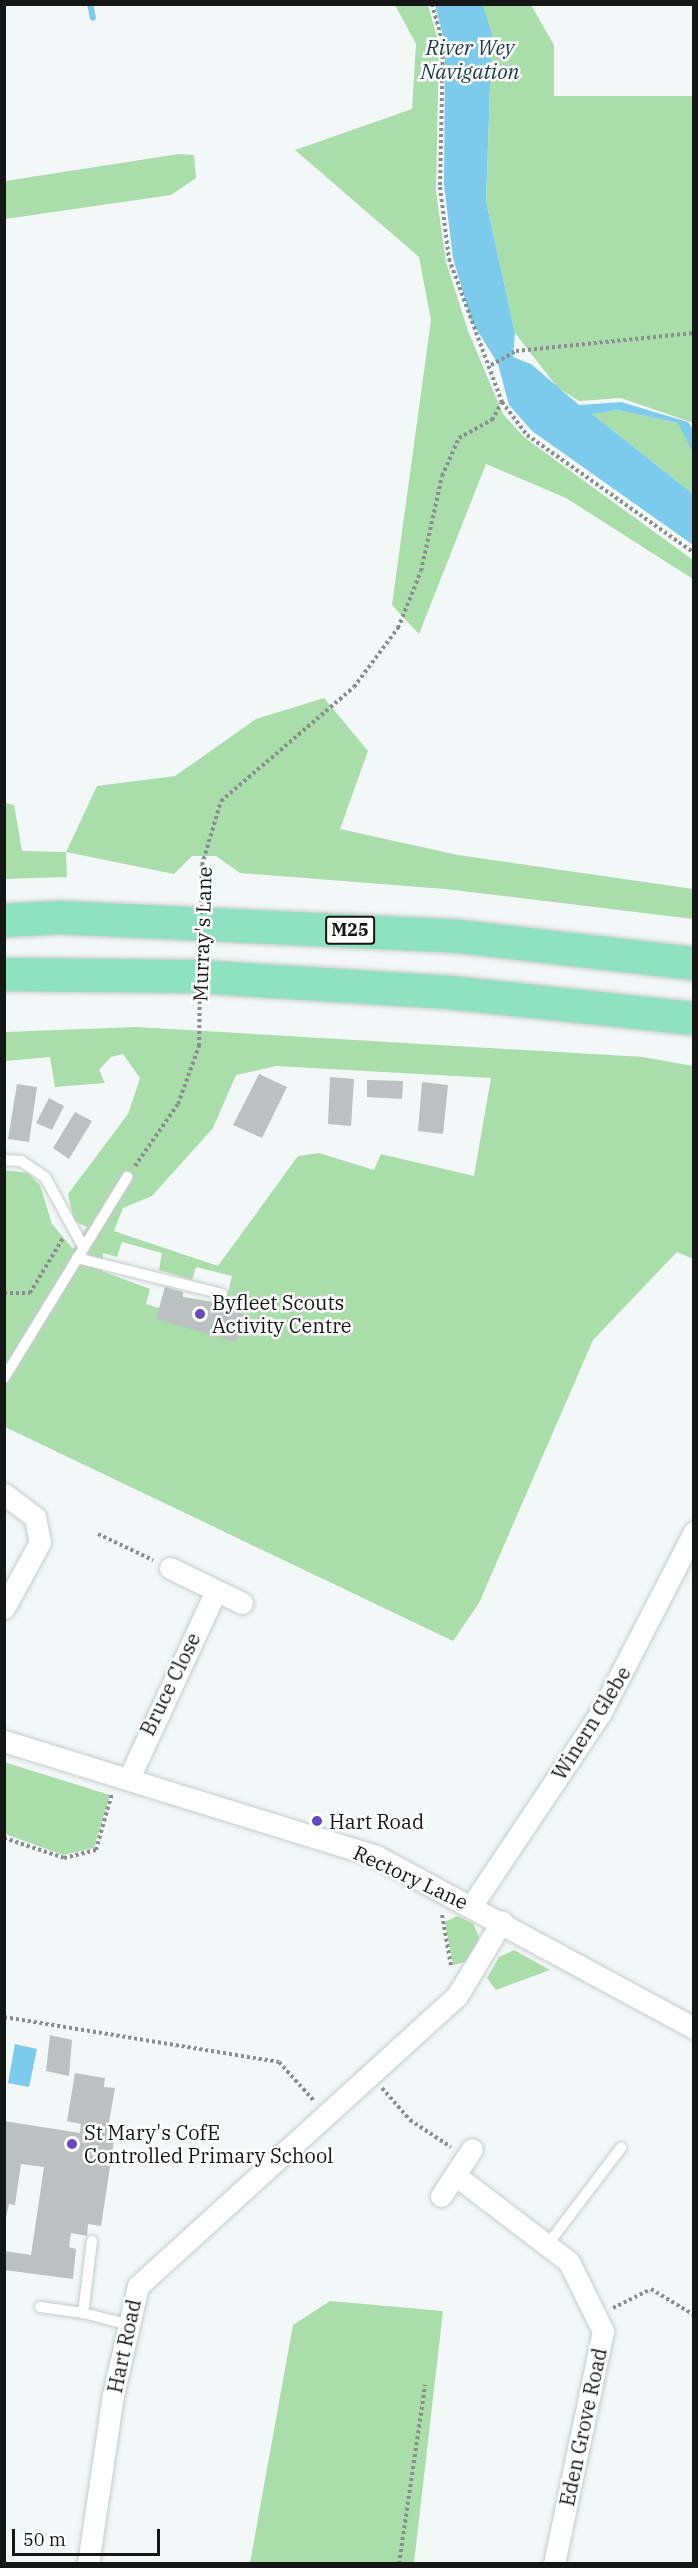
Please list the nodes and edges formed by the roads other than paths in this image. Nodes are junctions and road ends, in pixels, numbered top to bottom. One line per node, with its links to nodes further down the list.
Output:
1 (4, 920): 2 (highway, M25)
2 (693, 963)
3 (4, 974): 4 (highway)
4 (693, 1018)
5 (4, 1160): 7 (lane)
6 (128, 1177): 7 (lane)
7 (83, 1246): 8 (lane)
8 (77, 1258): 9 (lane); 10 (lane)
9 (222, 1294)
10 (4, 1378)
11 (4, 1494): 16 (street)
12 (693, 1532): 19 (street, Winern Glebe)
13 (170, 1568): 14 (street)
14 (216, 1591): 15 (street); 18 (street, Bruce Close)
15 (242, 1603)
16 (4, 1608)
17 (4, 1741): 18 (street, Rectory Lane)
18 (123, 1777): 19 (street, Rectory Lane)
19 (472, 1905): 20 (street, Rectory Lane)
20 (502, 1921): 21 (street, Rectory Lane); 30 (street, Hart Road)
21 (693, 2028)
22 (621, 2148): 27 (lane)
23 (470, 2153): 24 (street)
24 (455, 2175): 25 (street); 27 (street, Eden Grove Road)
25 (441, 2196)
26 (92, 2241): 29 (lane)
27 (548, 2244): 32 (street, Eden Grove Road)
28 (40, 2307): 29 (lane)
29 (83, 2313): 30 (lane)
30 (126, 2324): 31 (street, Hart Road)
31 (88, 2564)
32 (554, 2564)

